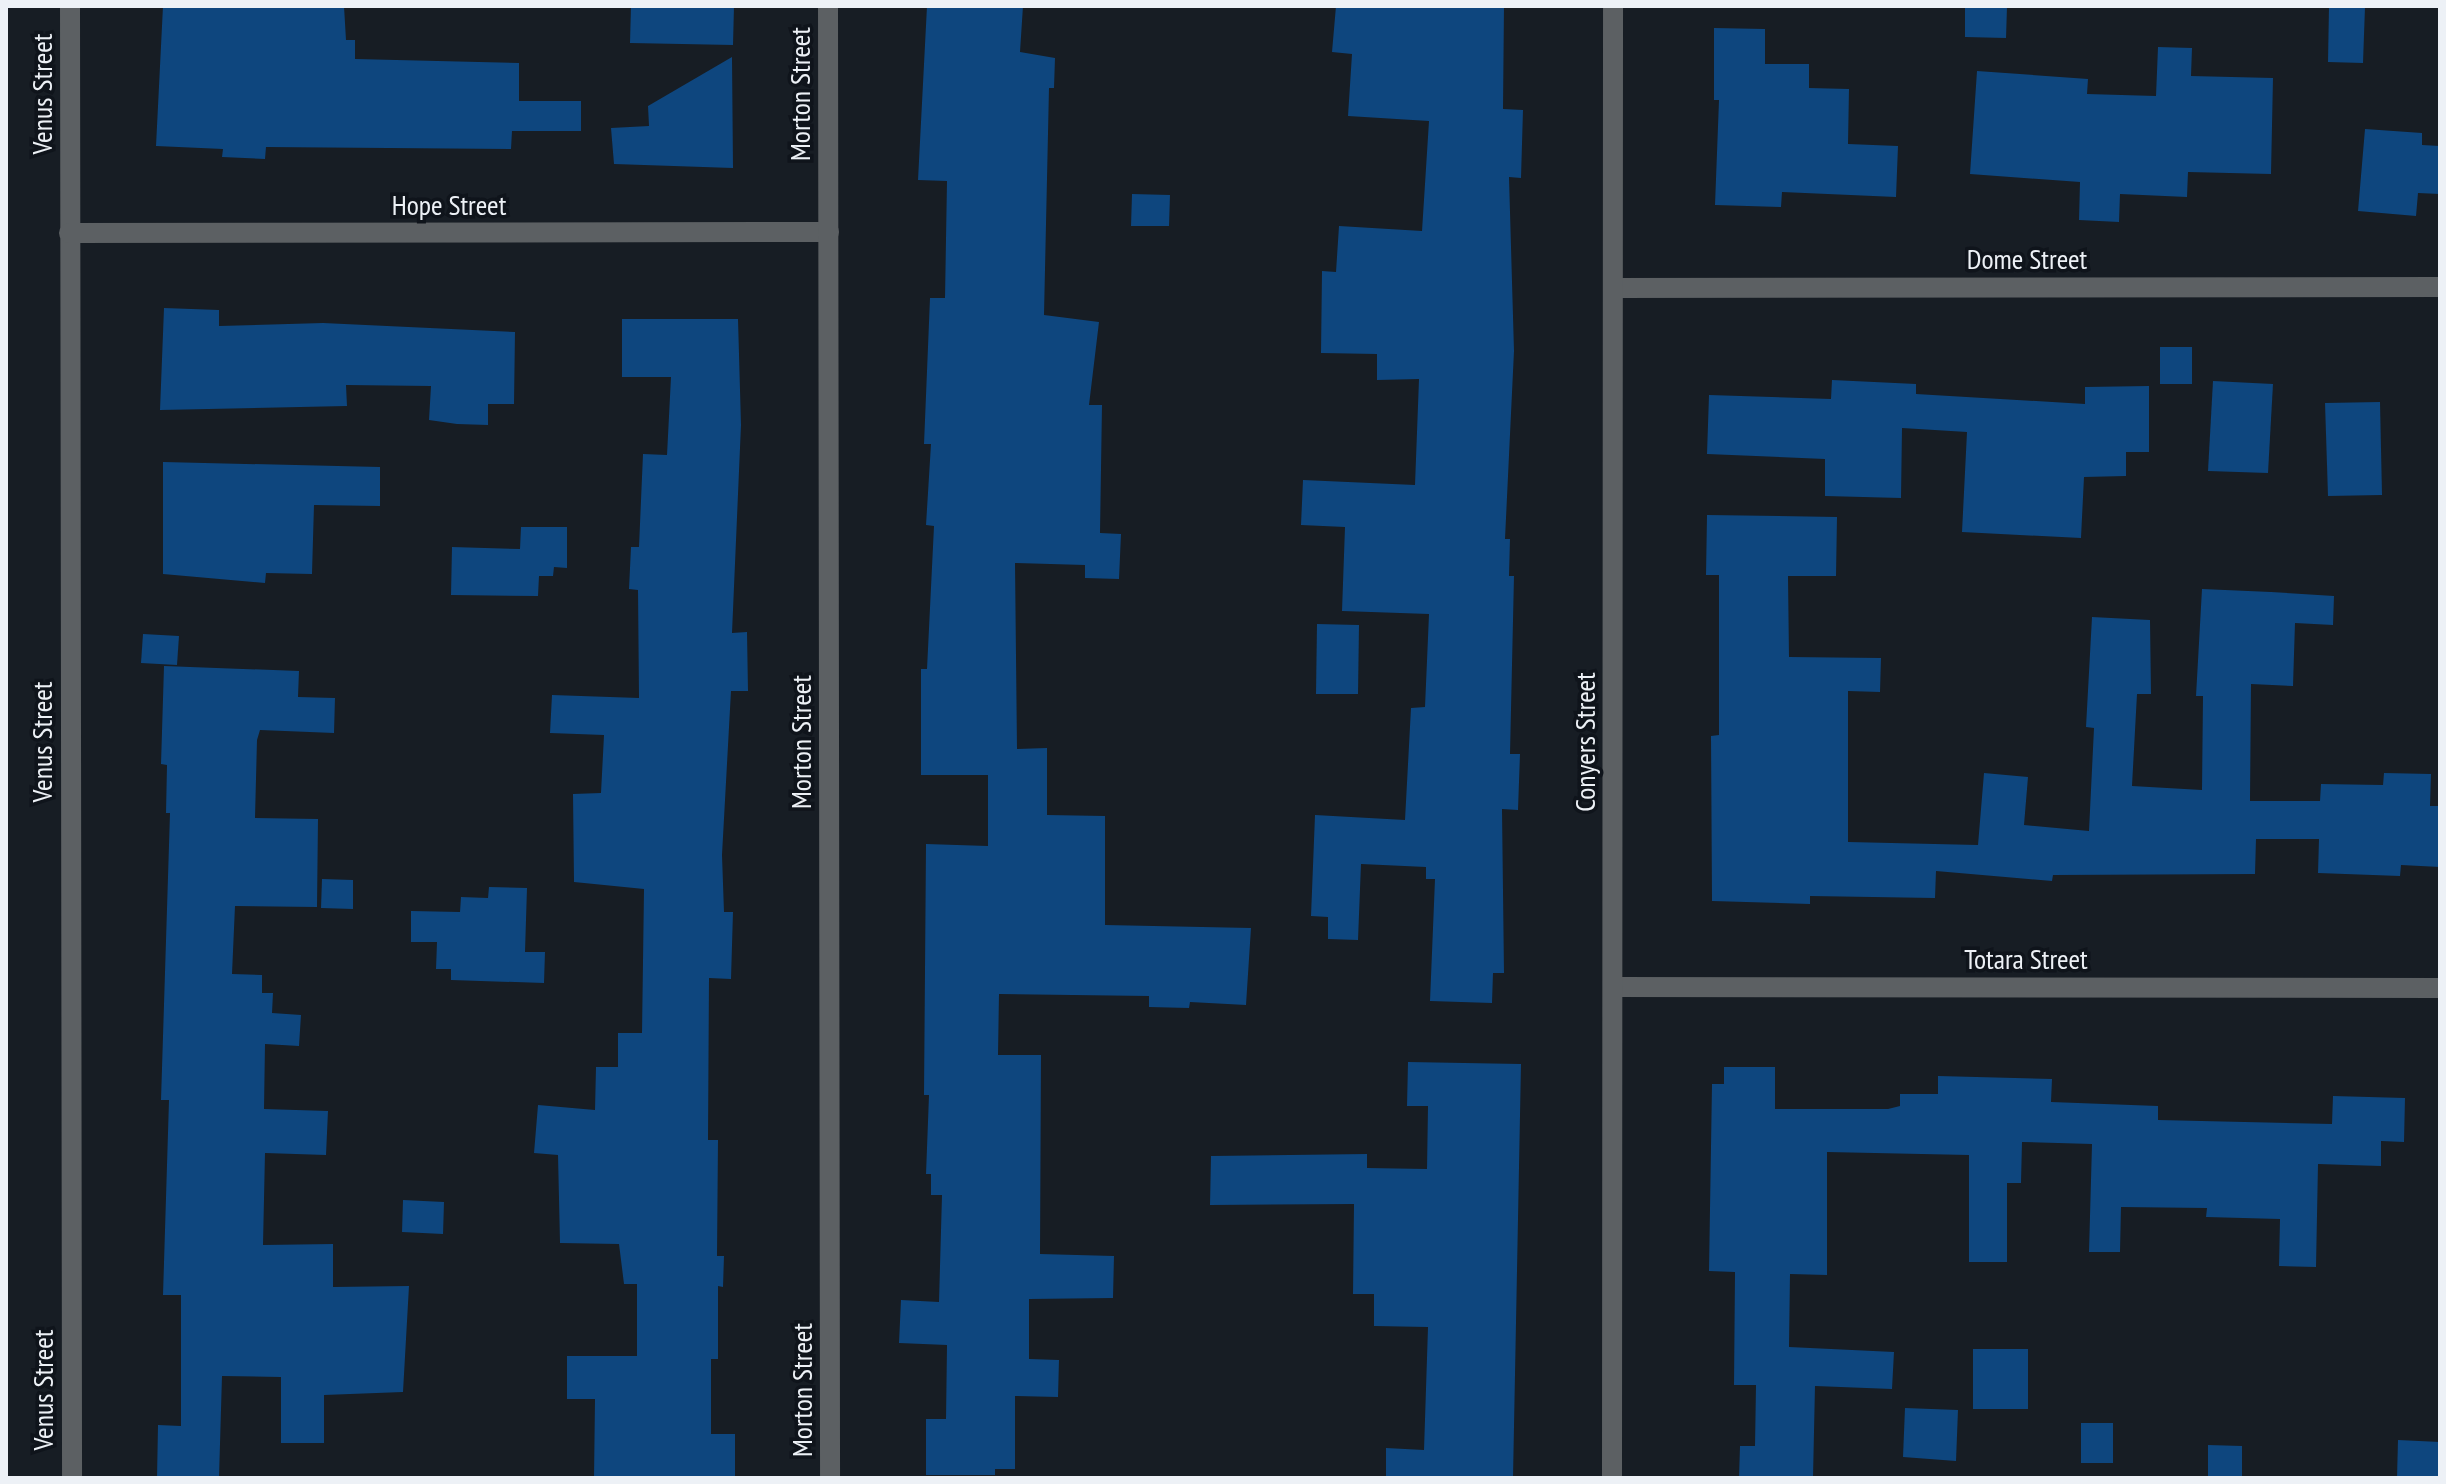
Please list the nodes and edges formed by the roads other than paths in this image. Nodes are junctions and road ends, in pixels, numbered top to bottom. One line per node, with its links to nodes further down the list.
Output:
1 (70, 6): 5 (street, Venus Street)
2 (828, 6): 4 (street, Morton Street)
3 (1613, 6): 7 (street, Conyers Street)
4 (829, 232): 5 (street, Hope Street); 11 (street, Morton Street)
5 (69, 233): 10 (street, Venus Street)
6 (2440, 287): 7 (street, Dome Street)
7 (1613, 288): 8 (street, Conyers Street)
8 (1613, 987): 9 (street, Totara Street); 12 (street, Conyers Street)
9 (2440, 988)
10 (72, 1478)
11 (830, 1478)
12 (1612, 1478)

